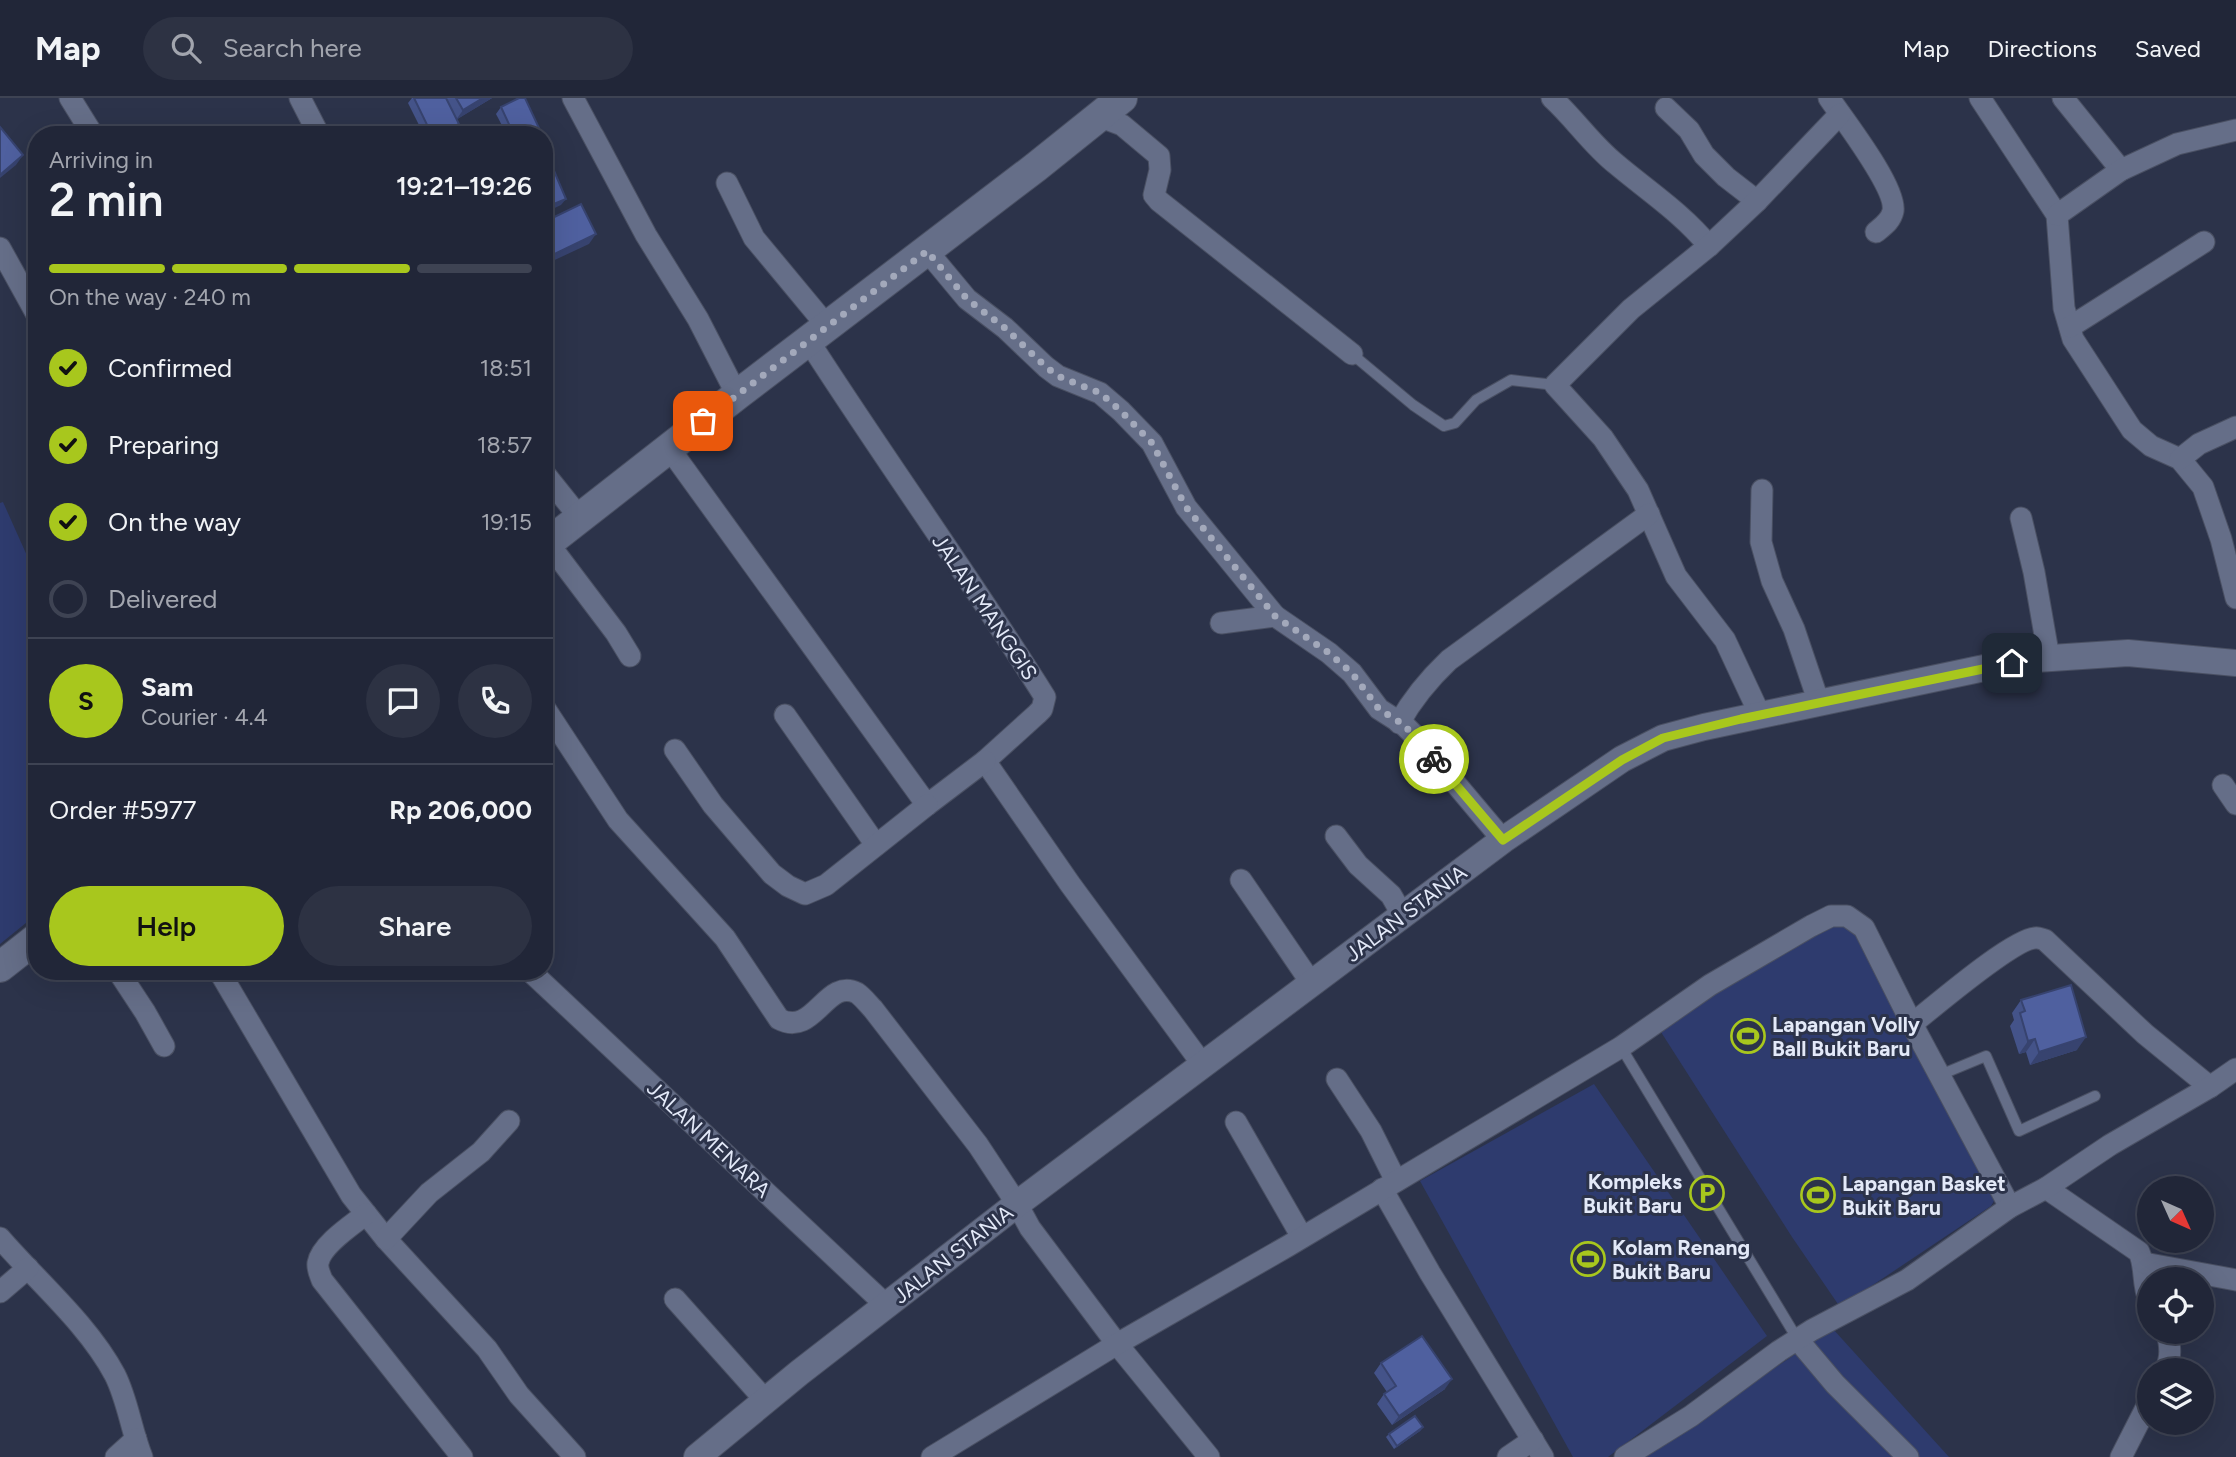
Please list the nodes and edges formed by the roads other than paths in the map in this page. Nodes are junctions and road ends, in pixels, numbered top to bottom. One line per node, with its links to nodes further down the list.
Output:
1 (300, 98): 11 (street)
2 (574, 98): 27 (street)
3 (1552, 98): 19 (street)
4 (1980, 98): 16 (street)
5 (2063, 98): 13 (street)
6 (76, 100): 10 (street)
7 (1835, 106): 15 (street); 17 (street)
8 (1110, 107): 21 (main road); 25 (street)
9 (1666, 108): 15 (street)
10 (89, 126)
11 (314, 126)
12 (2236, 130): 13 (street)
13 (2121, 170): 16 (street)
14 (727, 183): 24 (street)
15 (1758, 201): 19 (street)
16 (2057, 215): 23 (street)
17 (1876, 232)
18 (2204, 242): 23 (street)
19 (1709, 246): 26 (street)
20 (0, 248): 22 (street)
21 (927, 251): 24 (main road); 39 (street)
22 (28, 299)
23 (2070, 327): 30 (street)
24 (818, 333): 27 (main road); 50 (street, JALAN MANGGIS)
25 (1352, 354): 26 (lane)
26 (1555, 386): 33 (street)
27 (737, 395): 29 (main road)
28 (2236, 427): 30 (street)
29 (669, 448): 34 (main road); 53 (street)
30 (2180, 459): 38 (street)
31 (553, 484): 34 (street)
32 (1762, 490): 44 (street)
33 (1649, 514): 46 (street); 48 (street)
34 (580, 518): 36 (main road)
35 (2021, 518): 42 (street)
36 (553, 539)
37 (553, 554): 41 (street)
38 (2236, 598)
39 (1275, 616): 40 (street); 48 (street)
40 (1221, 624)
41 (630, 656)
42 (2049, 658): 43 (street, JALAN STANIA); 44 (street, JALAN STANIA)
43 (2236, 663)
44 (1819, 702): 46 (street, JALAN STANIA)
45 (785, 715): 56 (street)
46 (1760, 715): 55 (street, JALAN STANIA)
47 (553, 721): 78 (street)
48 (1399, 723): 55 (street)
49 (675, 750): 56 (street)
50 (985, 761): 53 (street); 68 (street)
51 (2223, 785): 52 (street)
52 (2236, 804)
53 (927, 805): 56 (street)
54 (1336, 836): 58 (street)
55 (1503, 840): 58 (street, JALAN STANIA)
56 (876, 845)
57 (1241, 880): 64 (street)
58 (1403, 916): 64 (street, JALAN STANIA)
59 (28, 946): 60 (main road)
60 (0, 967)
61 (124, 980): 66 (street)
62 (224, 980): 80 (street)
63 (540, 980): 90 (street, JALAN MENARA)
64 (1312, 984): 68 (street, JALAN STANIA)
65 (1912, 1024): 67 (street); 70 (street); 72 (street)
66 (164, 1046)
67 (1613, 1052): 76 (street); 91 (lane)
68 (1203, 1065): 78 (street, JALAN STANIA)
69 (2236, 1069): 72 (street)
70 (1940, 1075): 73 (lane); 79 (street)
71 (1337, 1079): 76 (street)
72 (2221, 1086): 77 (street)
73 (2095, 1096)
74 (509, 1121): 83 (street)
75 (1236, 1122): 81 (street)
76 (1389, 1185): 81 (street); 96 (street)
77 (2046, 1188): 79 (street); 84 (street)
78 (1017, 1203): 90 (street, JALAN STANIA); 92 (street)
79 (2010, 1207): 91 (street)
80 (366, 1214): 83 (street); 98 (street)
81 (1302, 1237): 92 (street)
82 (0, 1238): 86 (street)
83 (386, 1239): 99 (street)
84 (2144, 1262): 85 (street); 87 (street)
85 (2144, 1267)
86 (28, 1268): 88 (street); 95 (street)
87 (2236, 1280)
88 (0, 1292)
89 (675, 1299): 93 (street)
90 (887, 1306): 93 (street, JALAN STANIA)
91 (1798, 1340): 104 (street); 105 (street)
92 (1117, 1344): 101 (street); 102 (street)
93 (765, 1401): 100 (street, JALAN STANIA)
94 (2137, 1425): 106 (street)
95 (139, 1448): 97 (street)
96 (1538, 1449): 103 (street)
97 (116, 1457)
98 (462, 1457)
99 (575, 1457)
100 (697, 1457)
101 (932, 1457)
102 (1209, 1457)
103 (1508, 1457)
104 (1625, 1457)
105 (1908, 1457)
106 (2120, 1457)

